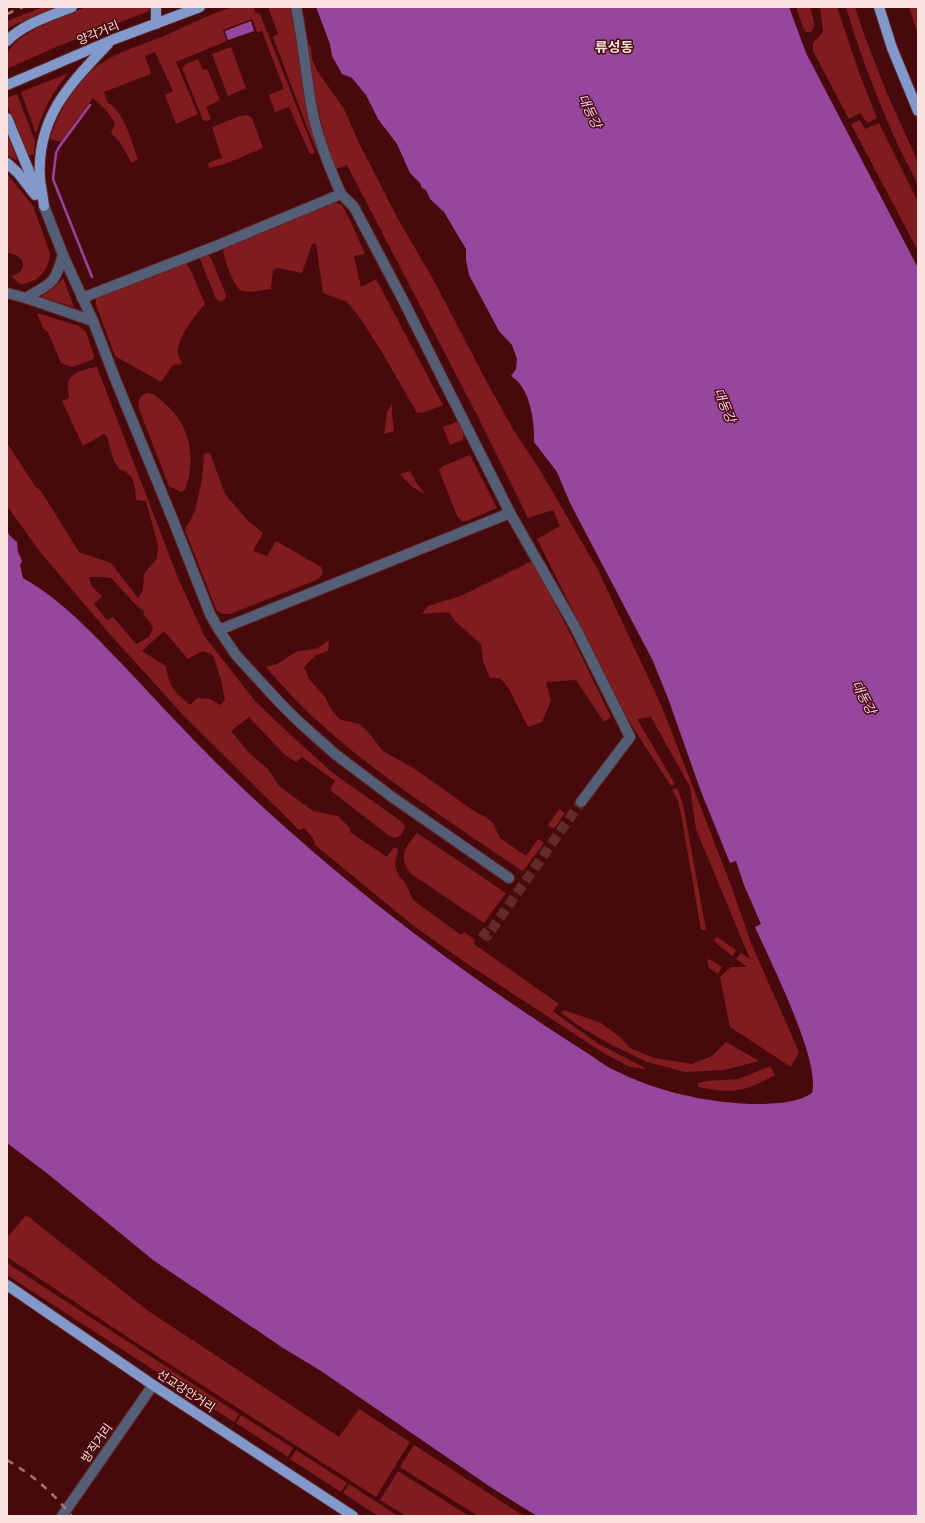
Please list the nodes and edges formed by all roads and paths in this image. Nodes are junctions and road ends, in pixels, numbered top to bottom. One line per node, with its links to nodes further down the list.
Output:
1 (72, 7): 8 (main road)
2 (156, 7): 6 (main road)
3 (200, 7): 6 (main road, 양각거리)
4 (296, 7): 13 (street)
5 (879, 7): 10 (main road)
6 (156, 24): 7 (main road, 양각거리)
7 (112, 40): 9 (main road, 양각거리); 14 (main road)
8 (7, 41)
9 (7, 85)
10 (918, 110)
11 (7, 118): 14 (main road)
12 (7, 163): 14 (main road)
13 (341, 194): 18 (street); 20 (street)
14 (44, 206): 15 (street)
15 (63, 255): 17 (street); 18 (street)
16 (7, 292): 17 (street)
17 (26, 298): 19 (street)
18 (82, 298): 19 (street)
19 (93, 321): 21 (street)
20 (510, 513): 21 (street); 22 (street)
21 (219, 630): 23 (street)
22 (581, 802)
23 (508, 878)
24 (7, 1285): 25 (main road, 선교강안거리)
25 (153, 1385): 26 (street, 방직거리); 27 (main road, 선교강안거리)
26 (62, 1516)
27 (353, 1516)

